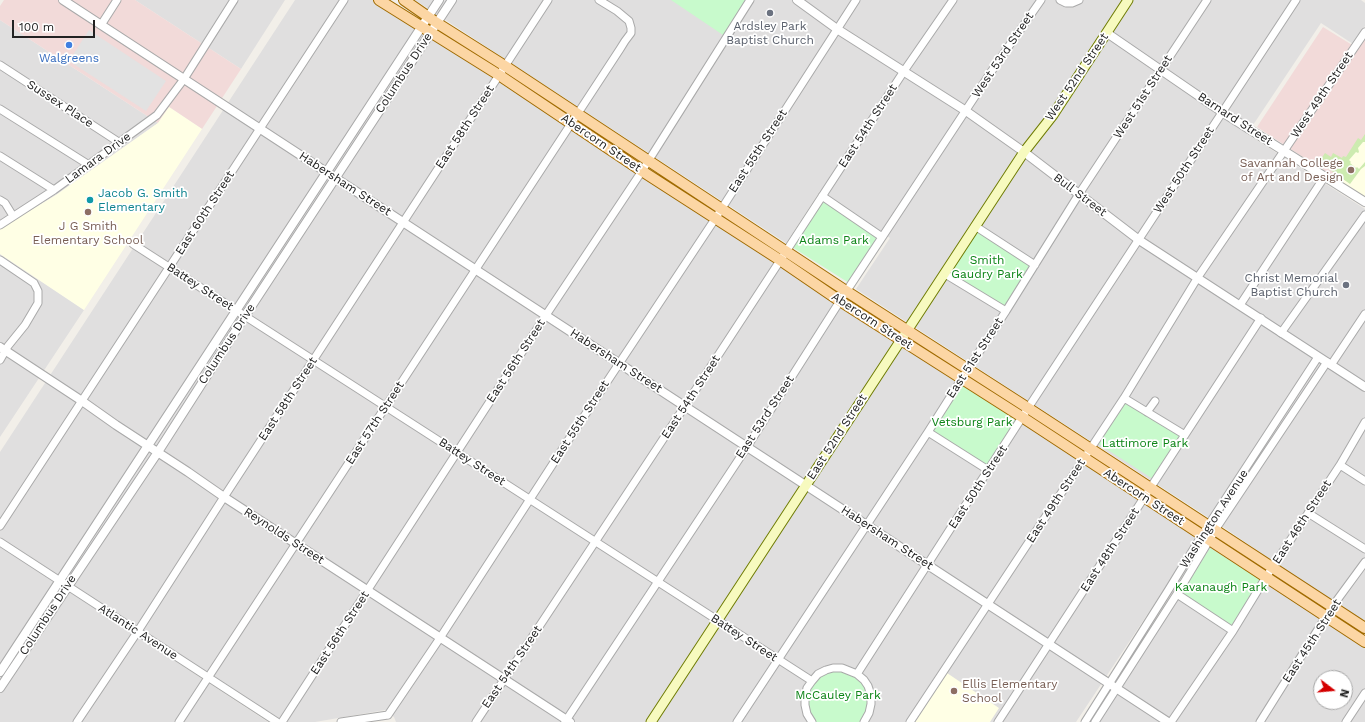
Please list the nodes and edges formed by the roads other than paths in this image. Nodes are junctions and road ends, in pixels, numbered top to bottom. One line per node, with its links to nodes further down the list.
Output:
1 (63, 0): 23 (street, Habersham Street)
2 (117, 0): 23 (street)
3 (234, 0): 33 (street, Lamara Drive)
4 (344, 0): 39 (street, East 60th Street)
5 (379, 0): 25 (main road, Abercorn Street)
6 (404, 0): 21 (main road, Abercorn Street)
7 (439, 0): 21 (street, Columbus Drive)
8 (452, 0): 22 (street, Columbus Drive)
9 (548, 0): 29 (street, East 58th Street)
10 (599, 0): 37 (street, East 57th Street)
11 (750, 0): 44 (street, East 56th Street)
12 (797, 0): 24 (street, Bull Street)
13 (856, 0): 24 (street, East 55th Street)
14 (953, 0): 31 (street, East 54th Street)
15 (1041, 0): 35 (street, West 53rd Street)
16 (1060, 0): 17 (street)
17 (1079, 0)
18 (1207, 0): 30 (street, West 51st Street)
19 (1296, 0): 36 (street, West 50th Street)
20 (1125, 1): 27 (main road, West 52nd Street)
21 (428, 17): 22 (main road, Abercorn Street); 25 (street, Columbus Drive)
22 (437, 23): 25 (street, Columbus Drive); 29 (main road, Abercorn Street)
23 (101, 25): 33 (street, Habersham Street)
24 (837, 29): 31 (street, Bull Street); 55 (street, East 55th Street)
25 (426, 30): 32 (main road, Abercorn Street); 47 (street, Columbus Drive); 49 (street, Columbus Drive)
26 (1365, 32): 41 (street, West 49th Street)
27 (1107, 33): 30 (street, Barnard Street); 42 (main road, West 52nd Street)
28 (0, 65): 40 (street, Sussex Place)
29 (505, 66): 32 (street, East 58th Street); 37 (main road, Abercorn Street)
30 (1161, 70): 36 (street, Barnard Street); 51 (street, West 51st Street)
31 (904, 71): 35 (street, Bull Street); 52 (street, East 54th Street)
32 (499, 75): 38 (main road, Abercorn Street); 59 (street, East 58th Street)
33 (184, 79): 39 (street, Habersham Street); 40 (street, Lamara Drive)
34 (0, 109): 45 (street)
35 (966, 111): 42 (street, Bull Street); 62 (street, East 53rd Street)
36 (1222, 112): 41 (street, Barnard Street); 63 (street, West 50th Street)
37 (577, 114): 38 (street, East 57th Street); 44 (main road, Abercorn Street)
38 (571, 123): 46 (main road, Abercorn Street); 70 (street, East 57th Street)
39 (260, 128): 47 (street, Habersham Street); 69 (street, East 60th Street)
40 (120, 143): 45 (street, Lamara Drive)
41 (1284, 151): 48 (street, Barnard Street); 72 (street, West 49th Street)
42 (1024, 152): 51 (street, Bull Street); 61 (main road, East 52nd Street)
43 (0, 156): 50 (street)
44 (649, 161): 46 (street, East 56th Street); 55 (main road, Abercorn Street)
45 (89, 165): 50 (street, Lamara Drive)
46 (642, 171): 58 (main road, Abercorn Street); 79 (street, East 56th Street)
47 (327, 172): 49 (street, Habersham Street); 76 (street, Columbus Drive)
48 (1325, 176): 54 (street, Barnard Street); 75 (street)
49 (336, 177): 59 (street, Habersham Street); 80 (street, Columbus Drive)
50 (54, 190): 57 (street, Lamara Drive)
51 (1079, 194): 63 (street, Bull Street); 68 (street, East 51st Street)
52 (822, 196): 62 (street); 65 (street, East 54th Street)
53 (0, 200): 57 (street)
54 (1365, 202)
55 (721, 209): 58 (street, East 55th Street); 65 (main road, Abercorn Street)
56 (1365, 215): 83 (street)
57 (13, 216): 60 (street, Lamara Drive)
58 (715, 219): 67 (main road, Abercorn Street); 89 (street, East 55th Street)
59 (403, 222): 70 (street, Habersham Street); 88 (street, East 58th Street)
60 (0, 225)
61 (975, 226): 68 (street); 71 (main road, East 52nd Street)
62 (882, 237): 73 (street, East 53rd Street)
63 (1139, 240): 72 (street, Bull Street); 99 (street, East 50th Street)
64 (132, 244): 69 (street, Battey Street)
65 (786, 251): 67 (street, East 54th Street); 73 (main road, Abercorn Street)
66 (0, 260): 85 (street)
67 (780, 260): 74 (main road, Abercorn Street); 97 (street, East 54th Street)
68 (1035, 265): 77 (street, East 51st Street)
69 (169, 267): 76 (street, Battey Street); 95 (street, East 60th Street)
70 (475, 269): 79 (street, Habersham Street); 98 (street, East 57th Street)
71 (945, 274): 77 (street); 82 (main road, East 52nd Street)
72 (1198, 277): 75 (street, Bull Street); 94 (street, East 49th Street)
73 (846, 291): 74 (street, East 53rd Street); 82 (main road, Abercorn Street)
74 (840, 301): 84 (main road, Abercorn Street); 106 (street, East 53rd Street)
75 (1240, 305): 81 (street, Bull Street)
76 (237, 311): 80 (street, Battey Street); 105 (street, Columbus Drive)
77 (1006, 312): 91 (street, East 51st Street)
78 (1365, 314): 90 (street, Washington Avenue)
79 (546, 315): 89 (street, Habersham Street); 109 (street, East 56th Street)
80 (245, 316): 88 (street, Battey Street); 108 (street, Columbus Drive)
81 (1261, 318): 83 (street, Bull Street); 104 (street, East 48th Street)
82 (907, 330): 84 (main road, East 52nd Street); 91 (main road, Abercorn Street)
83 (1281, 333): 86 (street, Bull Street)
84 (901, 339): 92 (main road, Abercorn Street); 114 (main road, East 52nd Street)
85 (3, 349): 87 (street); 95 (street, Reynolds Street)
86 (1318, 357): 90 (street, Bull Street); 122 (street, Washington Avenue)
87 (0, 360)
88 (314, 360): 98 (street, Battey Street); 116 (street, East 58th Street)
89 (619, 363): 97 (street, Habersham Street); 118 (street, East 55th Street)
90 (1329, 364): 93 (street, Bull Street); 122 (street, Washington Avenue)
91 (968, 369): 92 (street, East 51st Street); 99 (main road, Abercorn Street)
92 (962, 378): 101 (main road, Abercorn Street); 103 (street, East 51st Street)
93 (1365, 387)
94 (1124, 398): 100 (street); 107 (street, East 49th Street)
95 (82, 401): 105 (street, Reynolds Street); 121 (street, East 60th Street)
96 (1155, 401): 100 (street)
97 (685, 406): 106 (street, Habersham Street); 125 (street, East 54th Street)
98 (385, 407): 109 (street, Battey Street); 126 (street, East 57th Street)
99 (1028, 408): 101 (street, East 50th Street); 107 (main road, Abercorn Street)
100 (1147, 412): 104 (street)
101 (1022, 417): 110 (main road, Abercorn Street); 112 (street, East 50th Street)
102 (1365, 422): 111 (street, East 46th Street)
103 (928, 432): 112 (street); 120 (street, East 51st Street)
104 (1185, 435): 115 (street, East 48th Street)
105 (147, 445): 108 (street, Reynolds Street); 133 (street, Columbus Drive)
106 (746, 446): 114 (street, Habersham Street); 132 (street, East 53rd Street)
107 (1090, 449): 110 (street, East 49th Street); 115 (main road, Abercorn Street)
108 (158, 452): 116 (street, Reynolds Street); 133 (street, Columbus Drive)
109 (457, 453): 118 (street, Battey Street); 134 (street, East 56th Street)
110 (1084, 458): 117 (main road, Abercorn Street); 136 (street, East 49th Street)
111 (1340, 465): 113 (street); 119 (street, East 46th Street)
112 (988, 470): 129 (street, East 50th Street)
113 (1365, 481)
114 (805, 485): 120 (street, Habersham Street); 139 (main road, East 52nd Street)
115 (1151, 488): 117 (street, East 48th Street); 122 (main road, Abercorn Street)
116 (224, 497): 126 (street, Reynolds Street); 141 (street, East 58th Street)
117 (1144, 498): 123 (main road, Abercorn Street); 145 (street, East 48th Street)
118 (529, 499): 125 (street, Battey Street); 143 (street, East 55th Street)
119 (1308, 513): 127 (street); 130 (street, East 46th Street)
120 (866, 525): 129 (street, Habersham Street); 146 (street, East 51st Street)
121 (0, 526)
122 (1212, 528): 123 (street, Washington Avenue); 130 (main road, Abercorn Street)
123 (1205, 538): 131 (main road, Abercorn Street); 135 (street, Washington Avenue); 152 (street, Washington Avenue)
124 (0, 542): 133 (street, Atlantic Avenue)
125 (595, 542): 132 (street, Battey Street); 150 (street, East 54th Street)
126 (296, 544): 134 (street, Reynolds Street); 149 (street, East 57th Street)
127 (1365, 548)
128 (1365, 562): 137 (street, East 45th Street)
129 (927, 565): 136 (street, Habersham Street); 148 (street, East 50th Street)
130 (1272, 568): 131 (street, East 46th Street); 137 (main road, Abercorn Street)
131 (1266, 577): 138 (main road, Abercorn Street); 142 (street, East 46th Street)
132 (657, 581): 139 (street, Battey Street); 156 (street, East 53rd Street)
133 (64, 583): 141 (street, Atlantic Avenue); 147 (street, Columbus Drive); 153 (street, Columbus Drive)
134 (368, 590): 143 (street, Reynolds Street); 161 (street, East 56th Street)
135 (1177, 594): 142 (street); 152 (street, Washington Avenue)
136 (988, 604): 145 (street, Habersham Street); 167 (street, East 49th Street)
137 (1332, 607): 138 (street, East 45th Street); 140 (main road, Abercorn Street)
138 (1326, 617): 144 (main road, Abercorn Street); 173 (street, East 45th Street)
139 (717, 620): 146 (street, Battey Street); 164 (main road, East 52nd Street)
140 (1365, 628)
141 (138, 631): 149 (street, Atlantic Avenue); 158 (street, East 58th Street)
142 (1233, 632): 172 (street, East 46th Street)
143 (440, 638): 150 (street, Reynolds Street); 155 (street, East 55th Street)
144 (1365, 642)
145 (1049, 644): 152 (street, Habersham Street); 168 (street, East 48th Street)
146 (778, 660): 151 (street, Battey Street); 165 (street, East 51st Street)
147 (0, 672)
148 (857, 674): 151 (street); 157 (street)
149 (208, 678): 159 (street, East 57th Street); 160 (street, Atlantic Avenue)
150 (505, 680): 156 (street, Reynolds Street); 163 (street, East 54th Street)
151 (812, 681): 166 (street)
152 (1114, 686): 169 (street, Washington Avenue); 170 (street, Washington Avenue); 171 (street, Habersham Street)
153 (0, 688)
154 (1365, 693): 174 (street)
155 (389, 718): 162 (street)
156 (567, 721)
157 (866, 721)
158 (77, 722)
159 (179, 722)
160 (277, 722)
161 (282, 722)
162 (342, 722)
163 (476, 722)
164 (651, 722)
165 (737, 722)
166 (812, 722)
167 (910, 722)
168 (998, 722)
169 (1085, 722)
170 (1095, 722)
171 (1168, 722)
172 (1171, 722)
173 (1260, 722)
174 (1346, 722)

